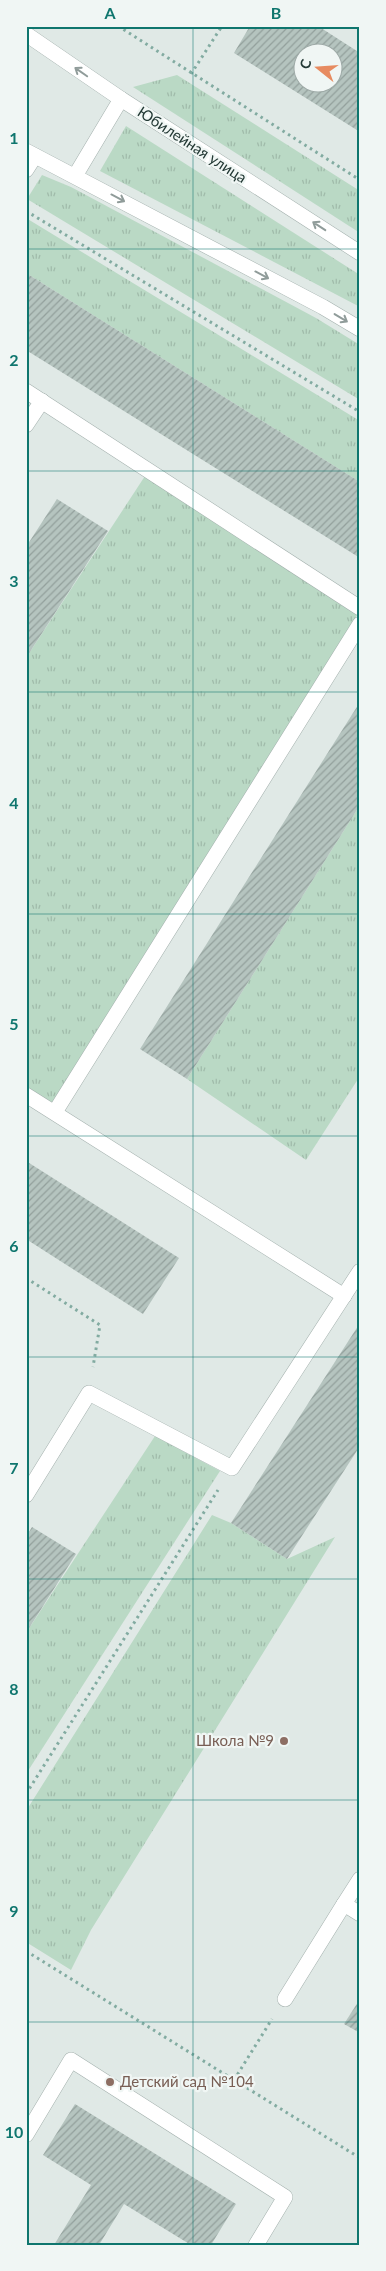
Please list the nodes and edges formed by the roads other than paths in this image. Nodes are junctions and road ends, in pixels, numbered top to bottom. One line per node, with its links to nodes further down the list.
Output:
1 (26, 34): 2 (street, Юбилейная улица, one-way to 1)
2 (121, 99): 5 (street); 6 (street, Юбилейная улица, one-way to 2)
3 (31, 154): 4 (street); 5 (street)
4 (26, 170)
5 (75, 176): 7 (street, one-way to 7)
6 (360, 253)
7 (360, 329)
8 (26, 391): 9 (street)
9 (42, 401): 10 (street); 11 (street)
10 (26, 425)
11 (360, 608)
12 (360, 624): 14 (street)
13 (26, 1095): 14 (street)
14 (55, 1112): 16 (street)
15 (360, 1271): 16 (street)
16 (344, 1296): 17 (street)
17 (26, 1495)
18 (360, 1879): 19 (street)
19 (344, 1904): 20 (street); 21 (street)
20 (360, 1914)
21 (284, 1999)
22 (26, 2135): 23 (street)
23 (256, 2245)

